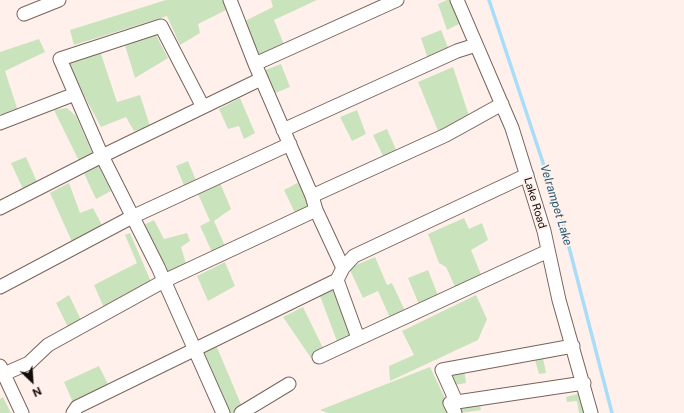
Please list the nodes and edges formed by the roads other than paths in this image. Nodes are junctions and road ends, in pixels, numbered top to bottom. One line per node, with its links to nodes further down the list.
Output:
1 (230, 0): 7 (street)
2 (397, 0): 7 (street)
3 (456, 0): 6 (street, Lake Road)
4 (55, 1): 5 (street)
5 (24, 14)
6 (476, 45): 10 (street, Lake Road); 13 (street)
7 (255, 64): 8 (street)
8 (261, 79): 11 (street); 13 (street)
9 (75, 94): 11 (street); 12 (street); 15 (street)
10 (502, 104): 16 (street, Lake Road); 17 (street)
11 (202, 107): 15 (street)
12 (0, 123)
13 (283, 130): 14 (street)
14 (290, 144): 17 (street); 20 (street)
15 (102, 156): 18 (street); 20 (street)
16 (527, 175): 21 (street, Lake Road); 22 (street)
17 (312, 196): 19 (street)
18 (0, 208)
19 (316, 210): 22 (street); 23 (street)
20 (132, 217): 23 (street); 24 (street)
21 (548, 251): 25 (street); 26 (street, Lake Road)
22 (340, 274): 25 (street); 27 (street)
23 (164, 281): 27 (street); 29 (street)
24 (0, 287)
25 (358, 338): 28 (street)
26 (573, 346): 30 (street, Lake Road); 32 (street)
27 (196, 350): 34 (street); 35 (street)
28 (319, 356)
29 (3, 377): 33 (street)
30 (584, 383): 32 (street); 37 (street, Lake Road)
31 (289, 384): 36 (street)
32 (452, 408)
33 (22, 413)
34 (73, 413)
35 (223, 413)
36 (241, 413)
37 (592, 413)

